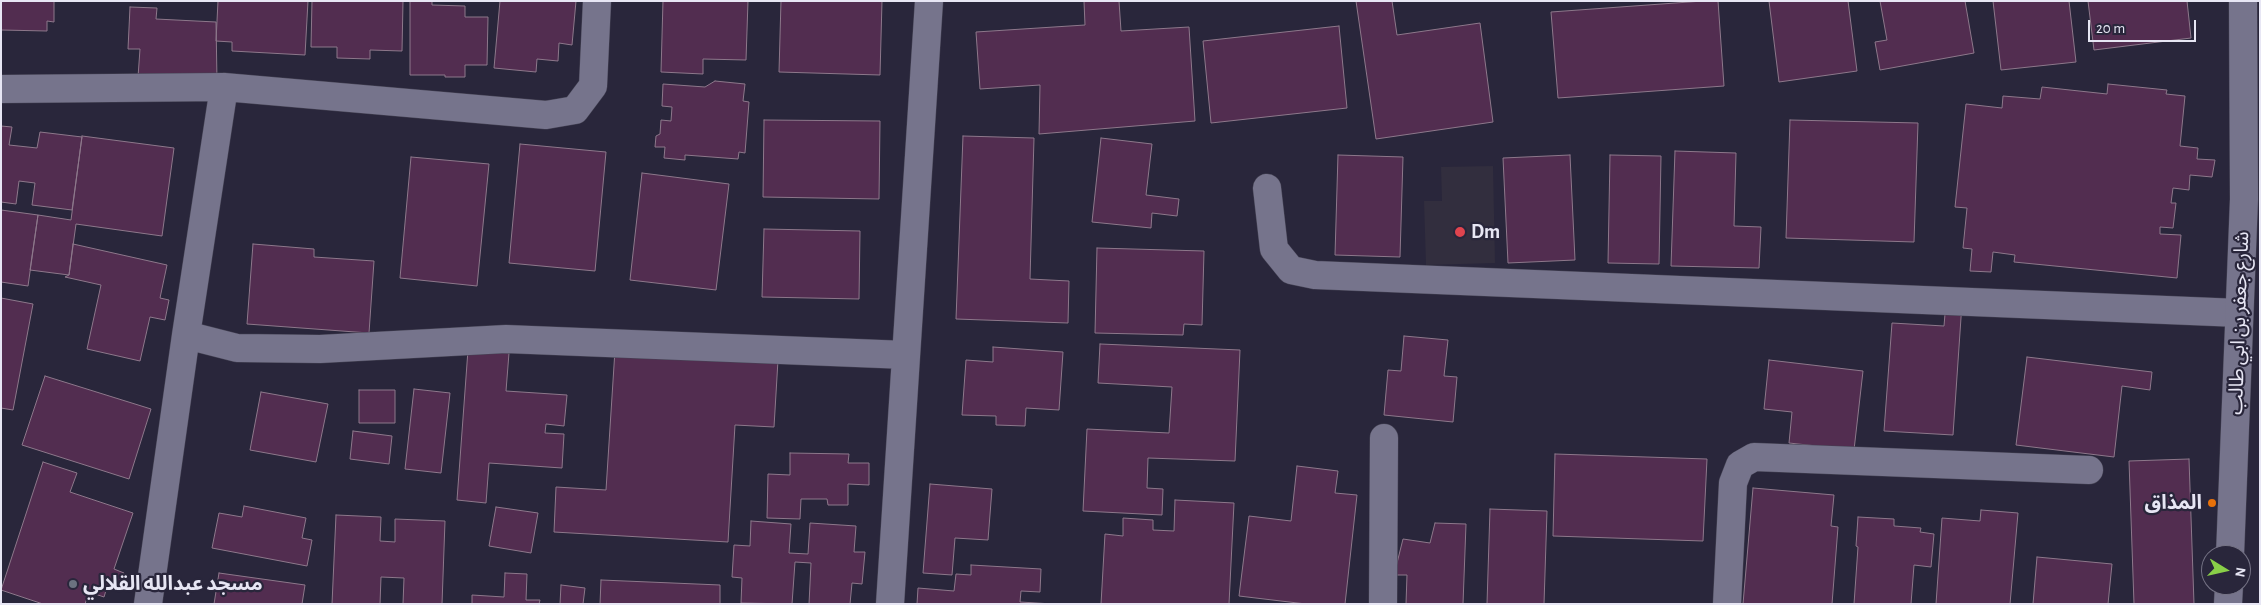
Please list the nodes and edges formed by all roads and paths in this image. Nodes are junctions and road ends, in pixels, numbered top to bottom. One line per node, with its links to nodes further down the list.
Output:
1 (597, 1): 4 (street)
2 (929, 1): 9 (street)
3 (2244, 1): 7 (street, شارع جعفر بن ابي طالب)
4 (224, 87): 5 (street); 8 (street)
5 (1, 89)
6 (1267, 188): 7 (street)
7 (2239, 313): 12 (street, شارع جعفر بن ابي طالب)
8 (186, 334): 9 (street); 13 (street)
9 (906, 355): 14 (street)
10 (1384, 438): 15 (street)
11 (2089, 470): 16 (street)
12 (2230, 545)
13 (148, 604)
14 (890, 604)
15 (1383, 604)
16 (1727, 604)

